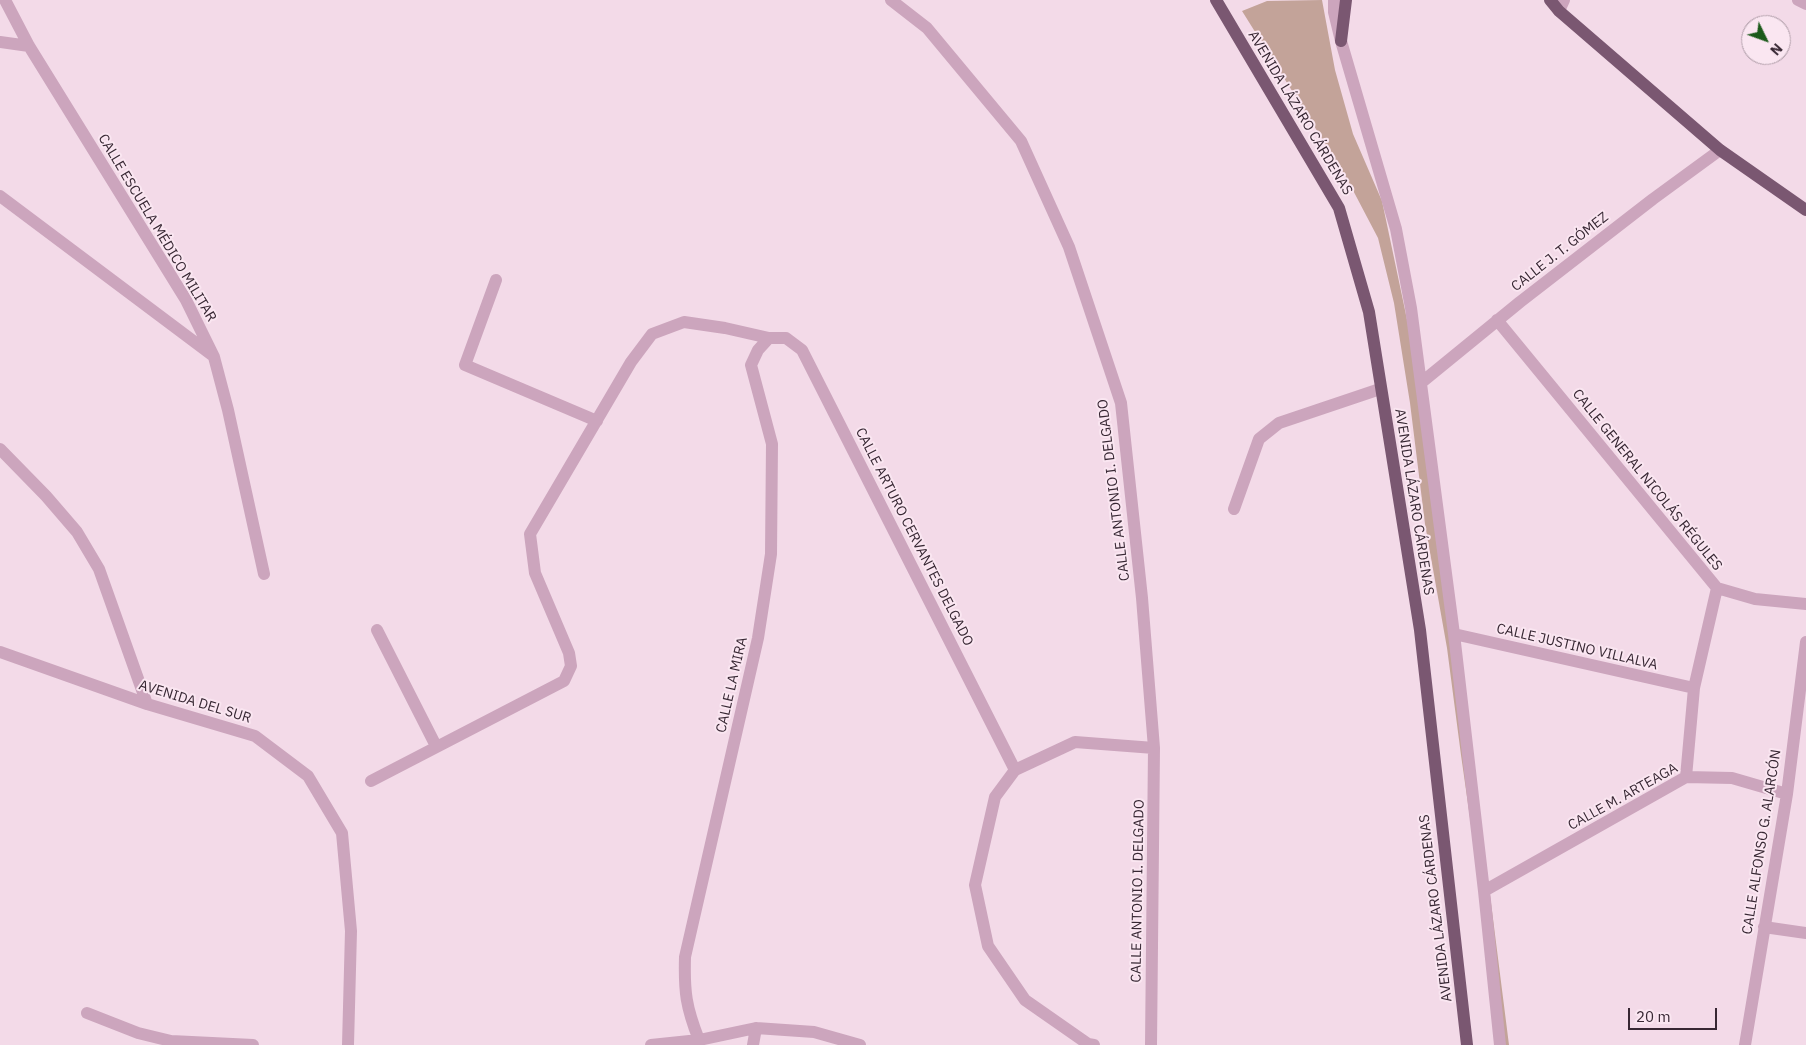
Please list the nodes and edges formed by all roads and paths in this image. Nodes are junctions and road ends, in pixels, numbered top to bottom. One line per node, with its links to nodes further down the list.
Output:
1 (5, 0): 10 (street, CALLE ESCUELA MÉDICO MILITAR)
2 (891, 0): 34 (street, CALLE ANTONIO I. DELGADO)
3 (1216, 0): 19 (main road, AVENIDA LÁZARO CÁRDENAS)
4 (1334, 0): 8 (street, AVENIDA LÁZARO CÁRDENAS)
5 (1346, 0): 8 (main road)
6 (1540, 0): 7 (main road)
7 (1557, 5): 11 (main road)
8 (1341, 41): 18 (street, AVENIDA LÁZARO CÁRDENAS)
9 (0, 42): 10 (street)
10 (28, 46): 17 (street, CALLE ESCUELA MÉDICO MILITAR)
11 (1720, 150): 13 (main road); 15 (street, CALLE J. T. GÓMEZ)
12 (0, 196): 17 (street)
13 (1806, 210)
14 (496, 280): 20 (street)
15 (1497, 320): 18 (street, CALLE J. T. GÓMEZ); 24 (street, CALLE GENERAL NICOLÁS RÉGULES)
16 (769, 338): 20 (street, CALLE ARTURO CERVANTES DELGADO); 35 (street, CALLE ARTURO CERVANTES DELGADO); 44 (street, CALLE LA MIRA)
17 (214, 357): 23 (street, CALLE ESCUELA MÉDICO MILITAR)
18 (1422, 382): 27 (street, AVENIDA LÁZARO CÁRDENAS)
19 (1380, 389): 22 (street); 52 (main road, AVENIDA LÁZARO CÁRDENAS)
20 (597, 421): 33 (street, CALLE ARTURO CERVANTES DELGADO)
21 (0, 449): 32 (street)
22 (1234, 508)
23 (264, 574)
24 (1717, 588): 25 (street, CALLE GENERAL NICOLÁS RÉGULES); 31 (street)
25 (1806, 604)
26 (377, 630): 33 (street)
27 (1454, 634): 31 (street, CALLE JUSTINO VILLALVA); 39 (street, AVENIDA LÁZARO CÁRDENAS)
28 (1806, 642): 30 (street, CALLE ALFONSO G. ALARCÓN)
29 (0, 652): 32 (street, AVENIDA DEL SUR)
30 (1804, 673): 38 (street, CALLE ALFONSO G. ALARCÓN)
31 (1694, 688): 36 (street)
32 (147, 704): 46 (street, AVENIDA DEL SUR)
33 (436, 746): 37 (street, CALLE ARTURO CERVANTES DELGADO)
34 (1154, 748): 35 (street); 51 (street, CALLE ANTONIO I. DELGADO)
35 (1015, 770): 50 (street)
36 (1686, 777): 38 (street, CALLE M. ARTEAGA); 39 (street, CALLE M. ARTEAGA)
37 (371, 781)
38 (1787, 794): 40 (street, CALLE ALFONSO G. ALARCÓN)
39 (1484, 891): 53 (street, AVENIDA LÁZARO CÁRDENAS)
40 (1764, 927): 41 (street); 54 (street, CALLE ALFONSO G. ALARCÓN)
41 (1806, 934)
42 (87, 1013): 45 (street)
43 (756, 1028): 44 (street); 48 (street); 49 (street)
44 (699, 1040): 47 (street)
45 (253, 1045)
46 (348, 1045)
47 (651, 1045)
48 (753, 1045)
49 (860, 1045)
50 (1094, 1045)
51 (1151, 1045)
52 (1467, 1045)
53 (1500, 1045)
54 (1745, 1045)

